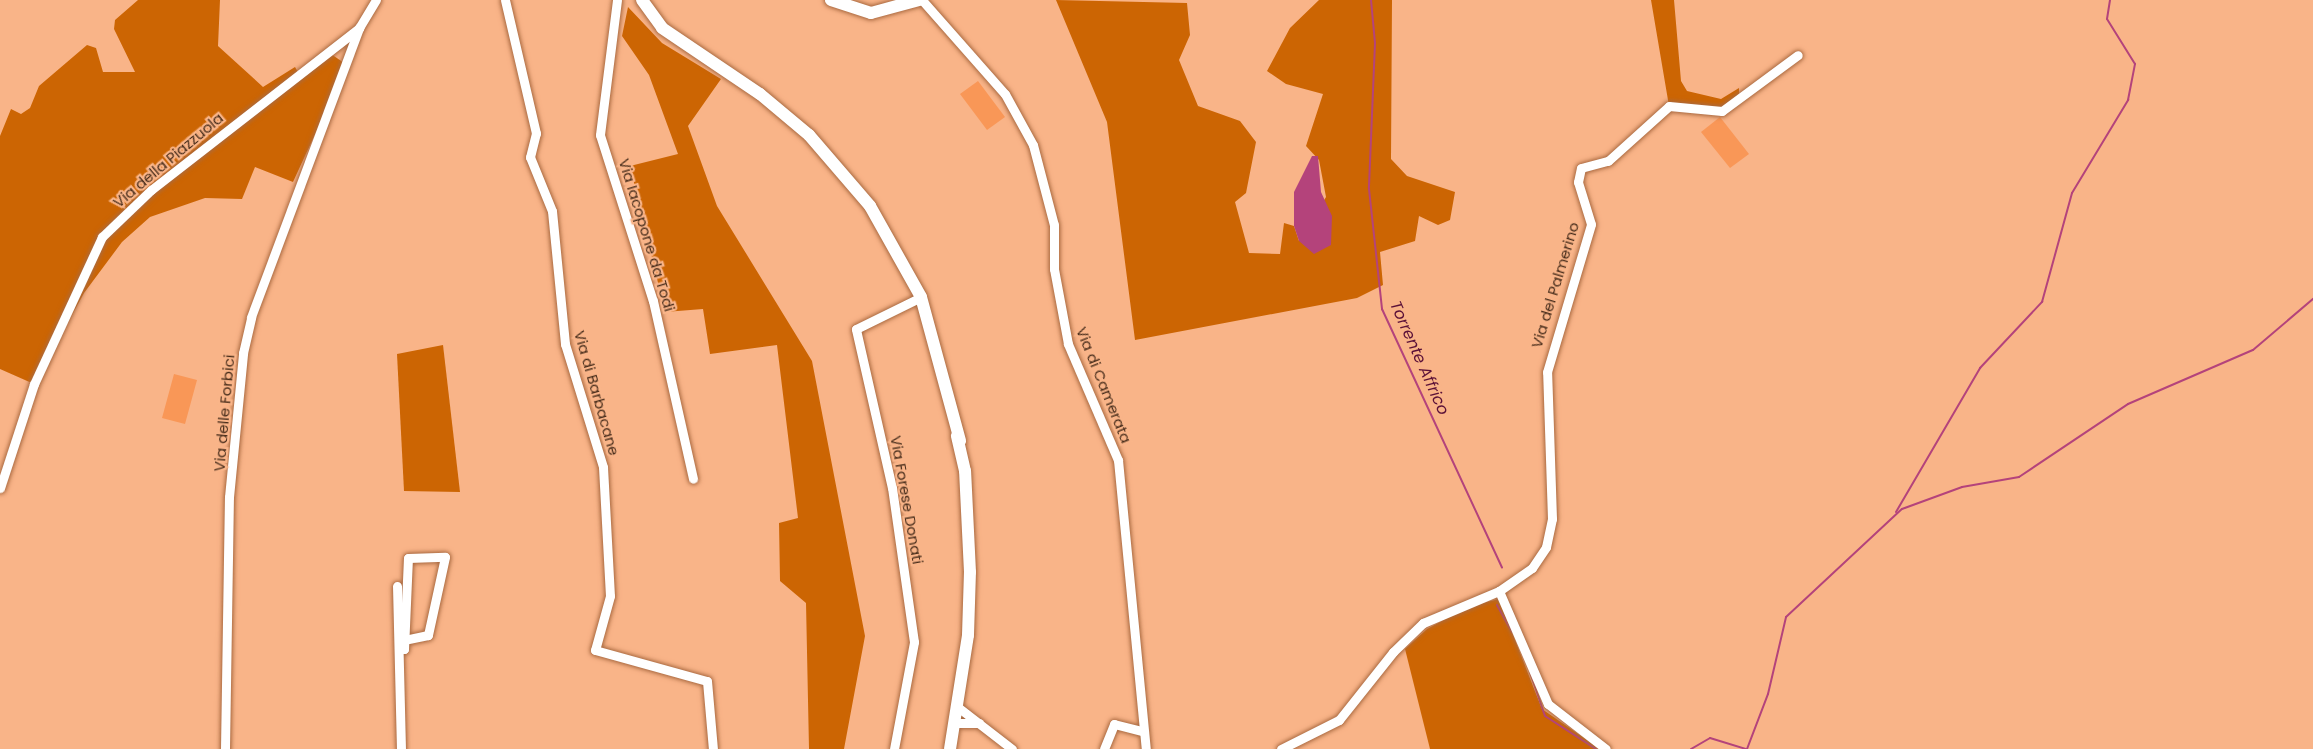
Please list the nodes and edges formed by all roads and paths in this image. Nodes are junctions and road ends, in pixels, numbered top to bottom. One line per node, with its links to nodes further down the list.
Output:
1 (376, 0): 7 (street, Via della Piazzuola)
2 (505, 0): 22 (street, Via di Barbacane)
3 (617, 0): 10 (street, Via Iacopone da Todi)
4 (642, 0): 9 (main road)
5 (831, 0): 6 (main road)
6 (920, 0): 19 (street, Via di Camerata)
7 (359, 28): 11 (street, Via della Piazzuola); 20 (street, Via delle Forbici)
8 (1798, 55): 13 (street, Via del Palmerino)
9 (921, 297): 16 (main road); 23 (street, Via Forese Donati)
10 (693, 479)
11 (0, 488)
12 (397, 586): 15 (street)
13 (1500, 591): 28 (street, Via del Palmerino); 29 (street)
14 (404, 640): 14 (street); 15 (street)
15 (399, 650): 21 (street)
16 (959, 708): 17 (main road); 18 (street)
17 (956, 723): 18 (street); 24 (main road)
18 (981, 723): 25 (street)
19 (1142, 730): 26 (street); 27 (street, Via di Camerata)
20 (225, 749)
21 (401, 749)
22 (713, 749)
23 (894, 749)
24 (951, 749)
25 (1012, 749)
26 (1104, 749)
27 (1146, 749)
28 (1281, 749)
29 (1606, 749)

